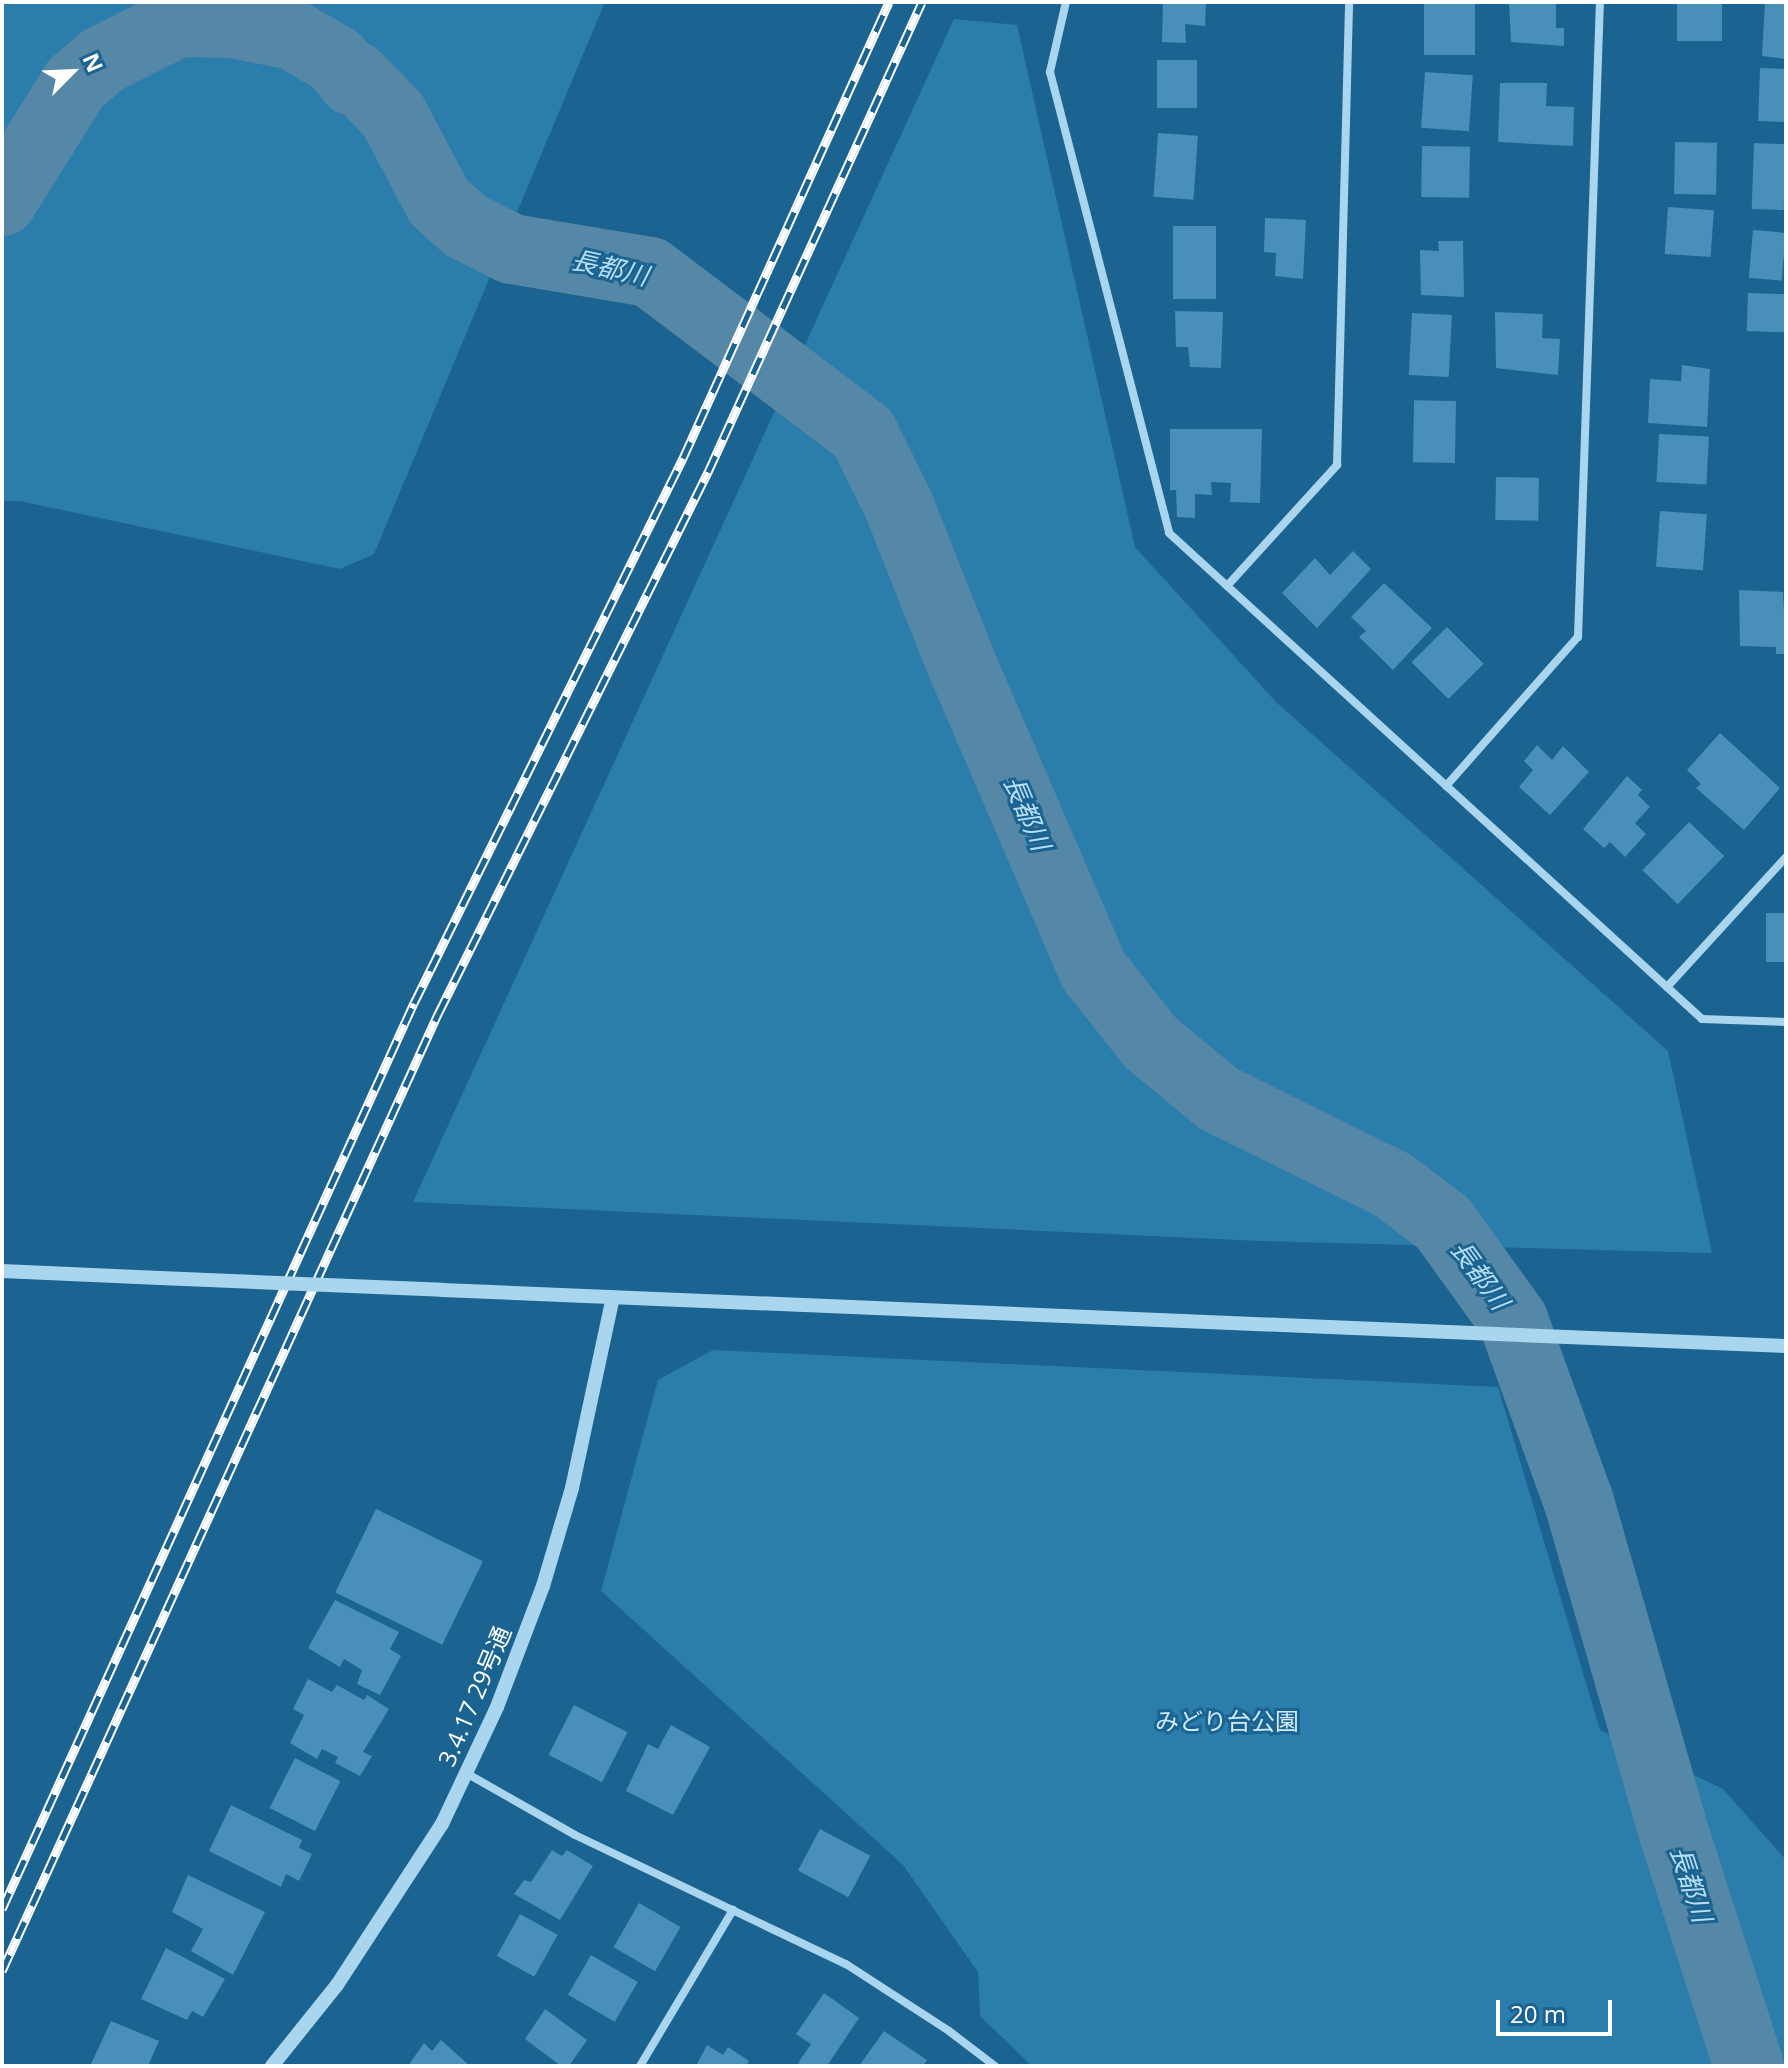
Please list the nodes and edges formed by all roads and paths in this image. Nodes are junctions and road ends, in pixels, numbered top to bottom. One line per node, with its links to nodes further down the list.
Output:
1 (1066, 2): 4 (street)
2 (1349, 2): 4 (street)
3 (1600, 2): 5 (street)
4 (1227, 586): 5 (street)
5 (1446, 786): 7 (street)
6 (1786, 857): 7 (street)
7 (1667, 987): 8 (street)
8 (1786, 1022)
9 (2, 1271): 10 (street, bridge)
10 (613, 1297): 11 (street); 12 (street, 3.4.17 29号通)
11 (1786, 1346)
12 (466, 1773): 13 (street); 14 (street, 3.4.17 29号通)
13 (733, 1910): 15 (street); 16 (street)
14 (272, 2066)
15 (640, 2066)
16 (995, 2066)

